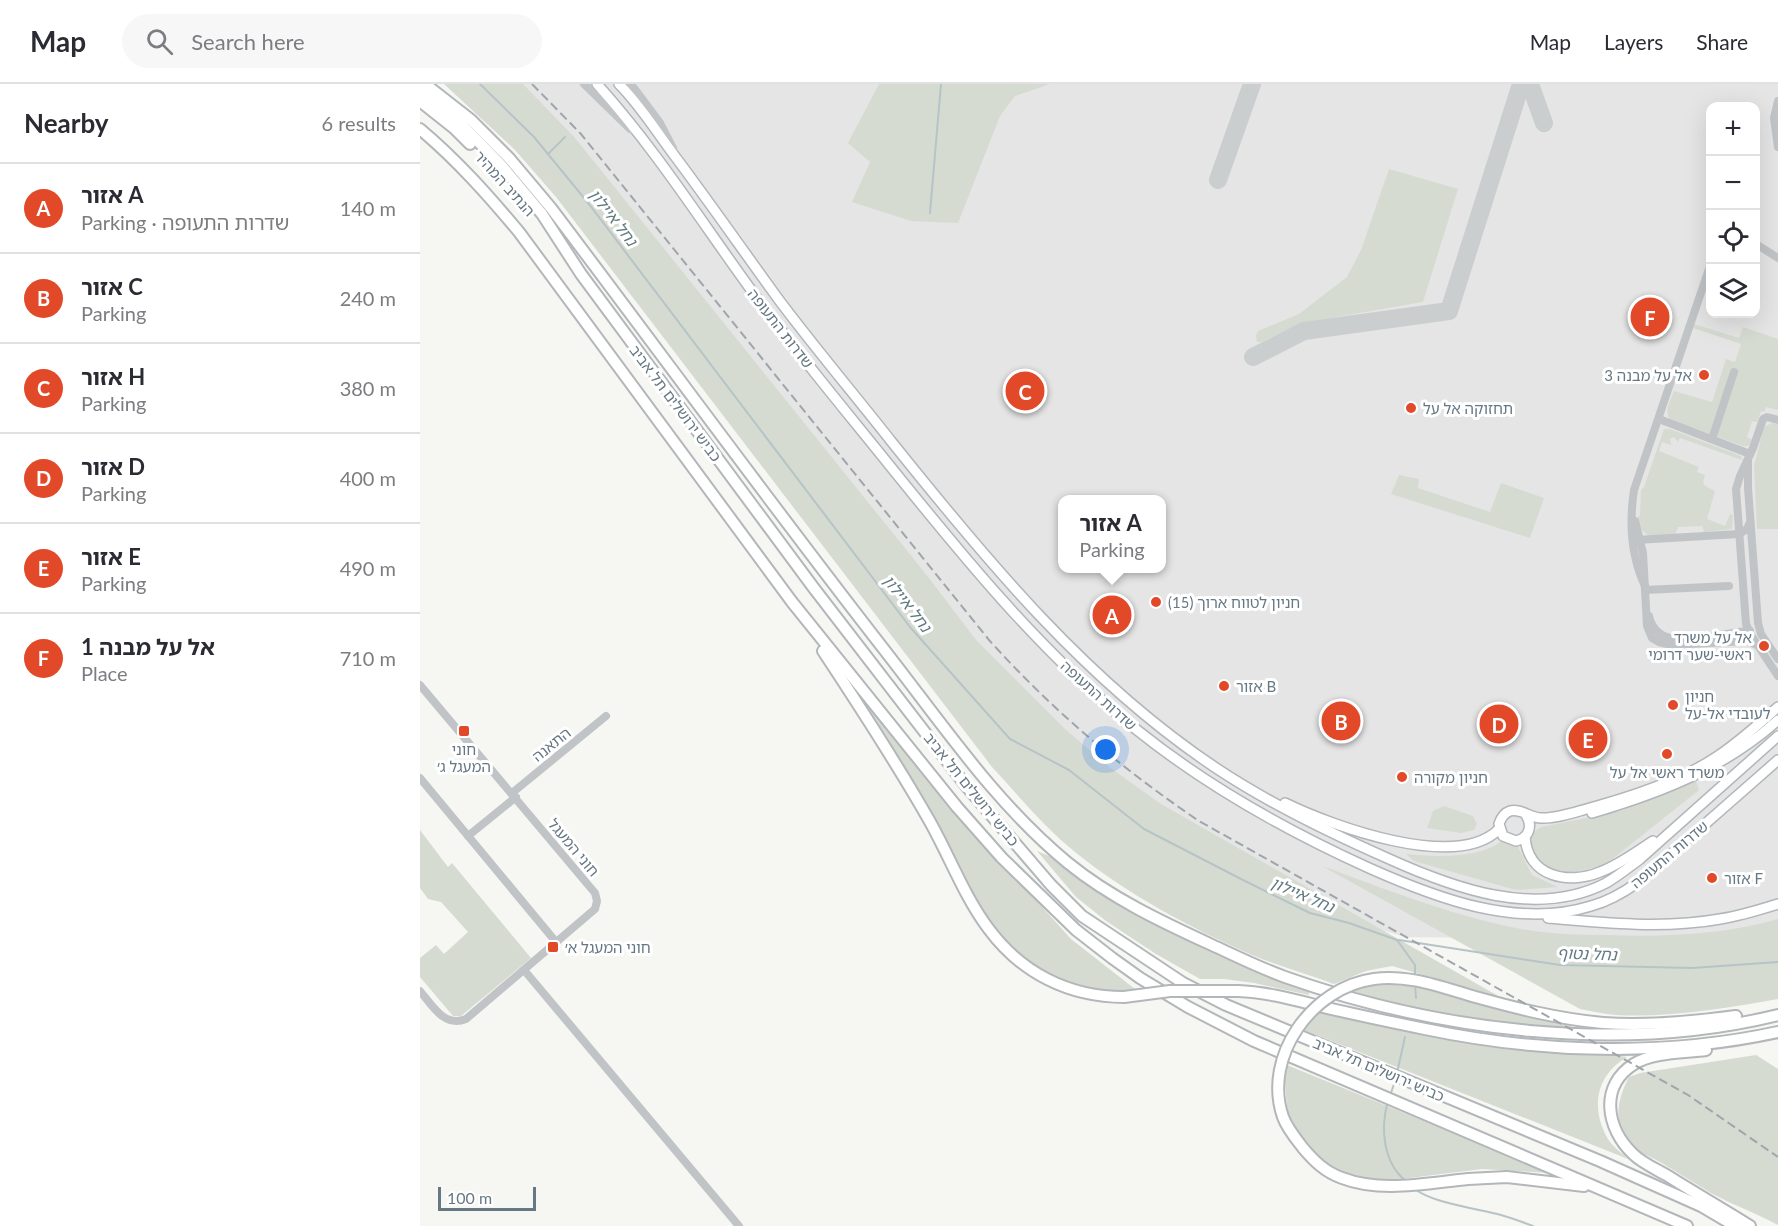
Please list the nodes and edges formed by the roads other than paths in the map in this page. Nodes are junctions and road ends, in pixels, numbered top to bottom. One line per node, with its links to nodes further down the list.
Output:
1 (425, 84): 54 (highway)
2 (584, 84): 10 (street)
3 (597, 84): 10 (main road, שדרות התעופה)
4 (618, 84): 12 (main road, שדרות התעופה)
5 (631, 84): 12 (street)
6 (420, 90): 15 (highway, כביש ירושלים תל אביב)
7 (420, 101): 15 (highway, הנתיב המהיר)
8 (1778, 102): 11 (street)
9 (420, 129): 28 (highway, כביש ירושלים תל אביב)
10 (645, 143): 50 (main road, שדרות התעופה)
11 (1778, 147)
12 (684, 168): 42 (main road, שדרות התעופה)
13 (1760, 247): 14 (street)
14 (1778, 258)
15 (580, 274): 60 (highway, כביש ירושלים תל אביב)
16 (1706, 278): 18 (street)
17 (1734, 372): 20 (street)
18 (1659, 419): 20 (street); 22 (street)
19 (1778, 420): 21 (street)
20 (1712, 440): 21 (street)
21 (1749, 456): 23 (street); 24 (street)
22 (1632, 505): 25 (street); 25 (street)
23 (1750, 521): 24 (street); 29 (street)
24 (1740, 534): 25 (street); 29 (street)
25 (1639, 543): 27 (street); 27 (street)
26 (1729, 586): 27 (street)
27 (1645, 588): 30 (street)
28 (792, 603): 55 (highway, bridge); 57 (highway, כביש ירושלים תל אביב)
29 (1750, 632): 30 (street); 31 (street); 32 (street); 33 (street)
30 (1692, 641): 31 (street)
31 (1740, 642): 32 (street)
32 (1757, 645): 34 (street)
33 (1778, 659)
34 (1778, 676)
35 (420, 685): 43 (street, חוני המעגל)
36 (1777, 706): 44 (main road)
37 (606, 716): 43 (street, התאנה)
38 (1778, 720): 47 (main road)
39 (1778, 736): 45 (main road, שדרות התעופה)
40 (1778, 760): 50 (main road, שדרות התעופה)
41 (420, 778): 48 (street)
42 (1233, 778): 45 (main road, שדרות התעופה); 46 (main road)
43 (514, 795): 48 (street, התאנה); 51 (street, חוני המעגל)
44 (1526, 815): 46 (main road); 47 (main road)
45 (1675, 827): 47 (main road)
46 (1499, 829): 47 (main road)
47 (1526, 835)
48 (468, 836): 51 (street)
49 (1778, 904): 50 (main road)
50 (1492, 909)
51 (555, 942): 52 (street, חוני המעגל)
52 (524, 970): 53 (street, חוני המעגל); 58 (street)
53 (420, 990)
54 (1778, 1013): 57 (highway, bridge)
55 (1778, 1032)
56 (1778, 1039): 61 (highway)
57 (1674, 1220): 59 (highway, כביש ירושלים תל אביב)
58 (739, 1226)
59 (1687, 1226)
60 (1734, 1226)
61 (1750, 1226)

